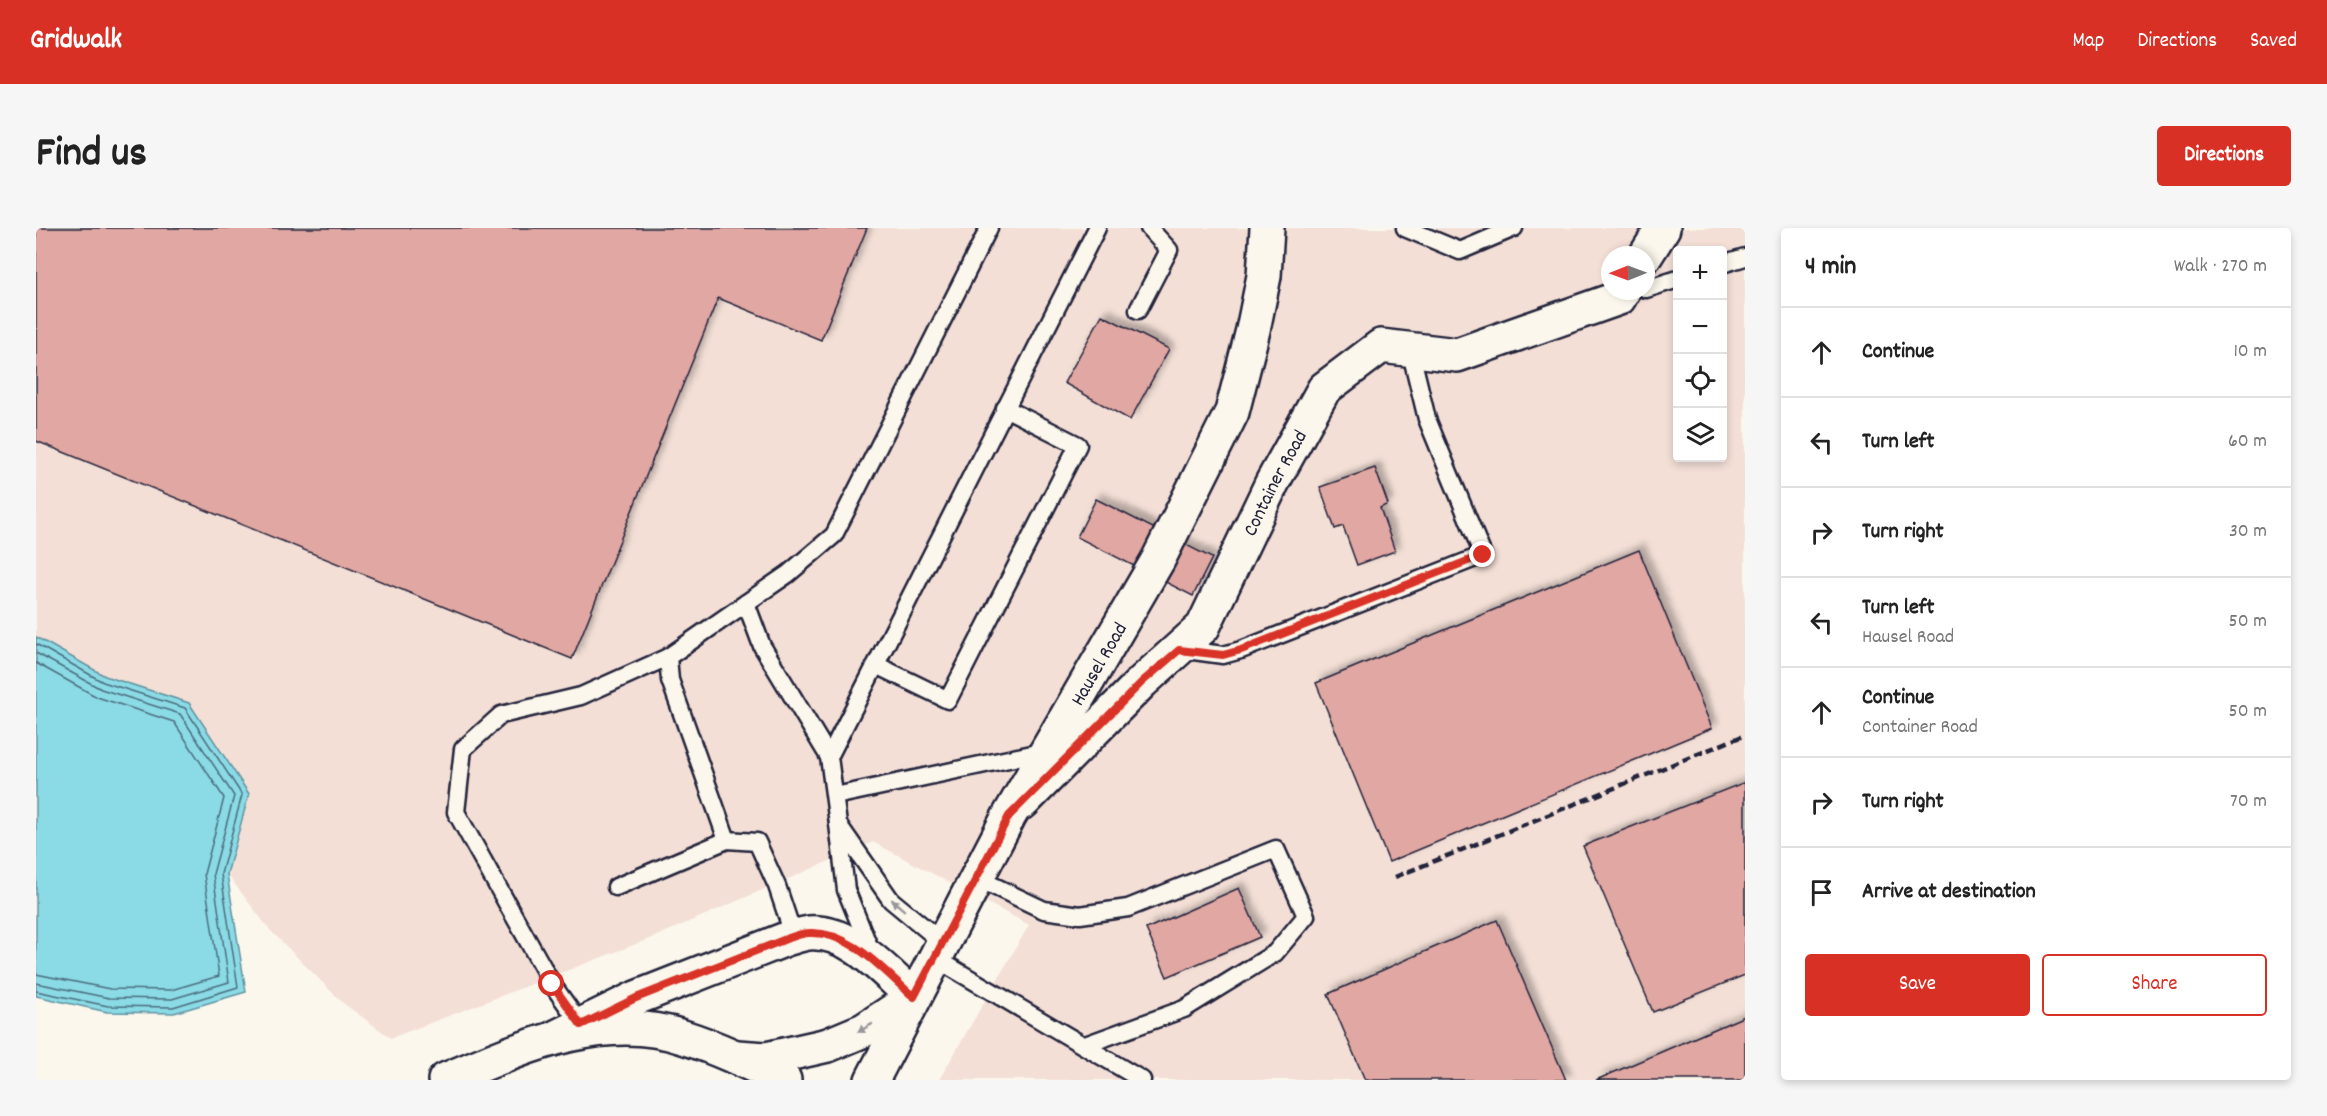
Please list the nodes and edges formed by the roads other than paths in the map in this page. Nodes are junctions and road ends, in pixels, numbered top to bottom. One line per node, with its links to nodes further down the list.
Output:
1 (989, 228): 17 (lane)
2 (1097, 228): 16 (lane)
3 (1149, 228): 14 (lane)
4 (1268, 228): 21 (street, Hausel Road)
5 (1405, 228): 6 (lane)
6 (1514, 228)
7 (1663, 228): 8 (street)
8 (1652, 246)
9 (1745, 257): 10 (lane)
10 (1727, 262)
11 (1673, 280): 12 (lane)
12 (1655, 285)
13 (1610, 300): 15 (street, Container Road)
14 (1138, 310)
15 (1410, 349): 18 (street, Container Road); 18 (lane)
16 (1005, 408): 20 (lane); 20 (lane)
17 (746, 603): 19 (lane); 22 (lane)
18 (1179, 650): 24 (street, Container Road)
19 (668, 657): 26 (lane); 33 (lane)
20 (876, 665): 22 (lane)
21 (1047, 751): 23 (lane); 24 (street, Hausel Road)
22 (829, 758): 23 (lane)
23 (835, 796): 25 (lane)
24 (1009, 816): 27 (street, Hausel Road)
25 (838, 824): 30 (lane, one-way to 25); 31 (lane)
26 (726, 840): 28 (lane); 29 (lane)
27 (977, 878): 30 (street, Hausel Road); 34 (lane)
28 (616, 886)
29 (794, 937): 31 (street); 33 (street)
30 (939, 951): 32 (street, Hausel Road); 34 (lane)
31 (877, 965): 32 (street)
32 (914, 997): 35 (street, one-way to 35); 38 (street, Hausel Road)
33 (567, 1032): 35 (street); 36 (street)
34 (1085, 1045): 39 (lane)
35 (744, 1069): 37 (street)
36 (445, 1080)
37 (784, 1080)
38 (872, 1080)
39 (1142, 1080)

